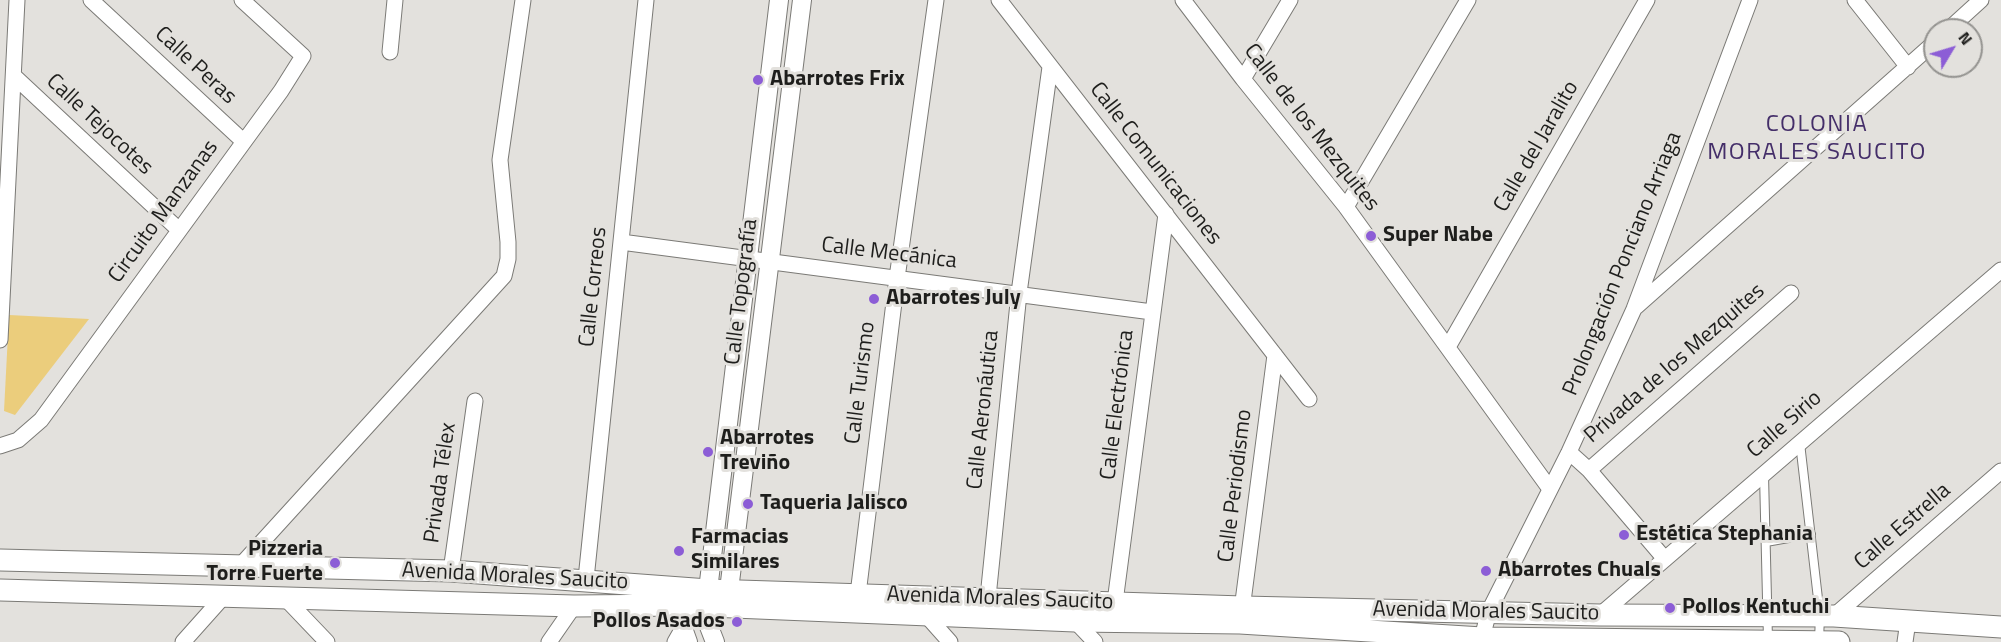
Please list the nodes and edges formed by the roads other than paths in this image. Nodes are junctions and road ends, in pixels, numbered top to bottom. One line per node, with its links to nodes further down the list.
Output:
1 (17, 0): 23 (street)
2 (91, 0): 25 (street, Calle Peras)
3 (242, 0): 25 (street, Circuito Manzanas)
4 (395, 0): 19 (street)
5 (524, 0): 54 (street)
6 (646, 0): 29 (street, Calle Correos)
7 (779, 0): 30 (street, Calle Topografía)
8 (802, 0): 31 (street, Calle Topografía)
9 (936, 0): 33 (street, Calle Turismo)
10 (999, 0): 21 (street, Calle Comunicaciones)
11 (1184, 0): 24 (street, Calle de los Mezquites)
12 (1290, 0): 24 (street)
13 (1468, 0): 26 (street)
14 (1647, 0): 39 (street, Calle del Jaralito)
15 (1750, 0): 36 (street, Prolongación Ponciano Arriaga)
16 (1855, 0): 22 (street)
17 (1981, 0): 18 (street)
18 (1961, 18)
19 (390, 52)
20 (1923, 53): 22 (street)
21 (1050, 67): 27 (street, Calle Comunicaciones); 34 (street, Calle Aeronáutica)
22 (1908, 67): 36 (street)
23 (15, 77): 28 (street, Calle Tejocotes); 38 (street)
24 (1243, 80): 26 (street, Calle de los Mezquites)
25 (243, 141): 28 (street, Circuito Manzanas)
26 (1346, 207): 39 (street, Calle de los Mezquites)
27 (1166, 214): 37 (street, Calle Electrónica); 40 (street, Calle Comunicaciones)
28 (179, 230): 44 (street, Circuito Manzanas)
29 (621, 242): 30 (street, Calle Mecánica); 56 (street, Calle Correos)
30 (747, 258): 31 (street, Calle Mecánica); 62 (street, Calle Topografía)
31 (770, 262): 33 (street, Calle Mecánica); 58 (street, Calle Topografía)
32 (2001, 270): 43 (street, Calle Sirio)
33 (897, 278): 34 (street, Calle Mecánica); 59 (street, Calle Turismo)
34 (1019, 293): 37 (street, Calle Mecánica); 66 (street, Calle Aeronáutica)
35 (1791, 293): 46 (street, Privada de los Mezquites)
36 (1634, 309): 45 (street, Prolongación Ponciano Arriaga)
37 (1152, 312): 63 (street, Calle Electrónica)
38 (0, 339)
39 (1448, 347): 49 (street, Calle de los Mezquites)
40 (1275, 355): 41 (street, Calle Comunicaciones); 69 (street, Calle Periodismo)
41 (1309, 399)
42 (475, 402): 55 (street, Privada Télex)
43 (1800, 442): 48 (street, Calle Sirio); 50 (lane)
44 (0, 446)
45 (1569, 452): 46 (street); 49 (street, Prolongación Ponciano Arriaga)
46 (1589, 470): 52 (street)
47 (2001, 471): 71 (street, Calle Estrella)
48 (1764, 473): 51 (lane); 52 (street, Calle Sirio)
49 (1550, 489): 67 (street, Prolongación Ponciano Arriaga)
50 (1811, 534): 51 (lane); 71 (lane)
51 (1766, 542): 72 (lane)
52 (1665, 558): 70 (street, Calle Sirio)
53 (1, 563): 54 (main road, Avenida Morales Saucito)
54 (240, 566): 55 (main road, Avenida Morales Saucito)
55 (451, 571): 56 (main road, Avenida Morales Saucito)
56 (586, 579): 62 (main road, Avenida Morales Saucito)
57 (0, 590): 60 (main road, Avenida Morales Saucito)
58 (729, 590): 59 (main road, Avenida Morales Saucito); 62 (main road, Avenida Morales Saucito)
59 (858, 594): 66 (main road, Avenida Morales Saucito)
60 (224, 596): 61 (main road, Avenida Morales Saucito); 81 (street)
61 (285, 598): 65 (main road, Avenida Morales Saucito); 82 (street)
62 (708, 598): 64 (main road, Avenida Morales Saucito); 68 (main road, Avenida Morales Saucito); 84 (street, Calle Topografía)
63 (1115, 602): 66 (main road, Avenida Morales Saucito); 69 (main road, Avenida Morales Saucito)
64 (685, 605): 65 (main road, Avenida Morales Saucito); 77 (street)
65 (574, 606): 83 (street)
66 (987, 607): 68 (main road, Avenida Morales Saucito); 73 (main road, Avenida Morales Saucito)
67 (1489, 611): 69 (main road, Avenida Morales Saucito); 70 (main road, Avenida Morales Saucito); 78 (street, Prolongación Ponciano Arriaga)
68 (926, 615): 85 (street)
69 (1242, 615): 73 (main road, Avenida Morales Saucito); 76 (main road, Avenida Morales Saucito)
70 (1600, 615): 72 (main road, Avenida Morales Saucito)
71 (1827, 616): 72 (main road, Avenida Morales Saucito); 75 (main road, Avenida Morales Saucito); 87 (lane)
72 (1768, 617): 80 (lane)
73 (1075, 621): 86 (street)
74 (2001, 627): 75 (main road, Avenida Morales Saucito)
75 (1906, 632)
76 (1327, 635): 78 (main road, Avenida Morales Saucito)
77 (682, 637)
78 (1484, 640): 79 (main road, Avenida Morales Saucito)
79 (1641, 641): 80 (main road, Avenida Morales Saucito)
80 (1768, 641): 87 (main road, Avenida Morales Saucito)
81 (183, 642)
82 (327, 642)
83 (549, 642)
84 (715, 642)
85 (950, 642)
86 (1095, 642)
87 (1819, 642): 88 (main road, Avenida Morales Saucito)
88 (1839, 642)

